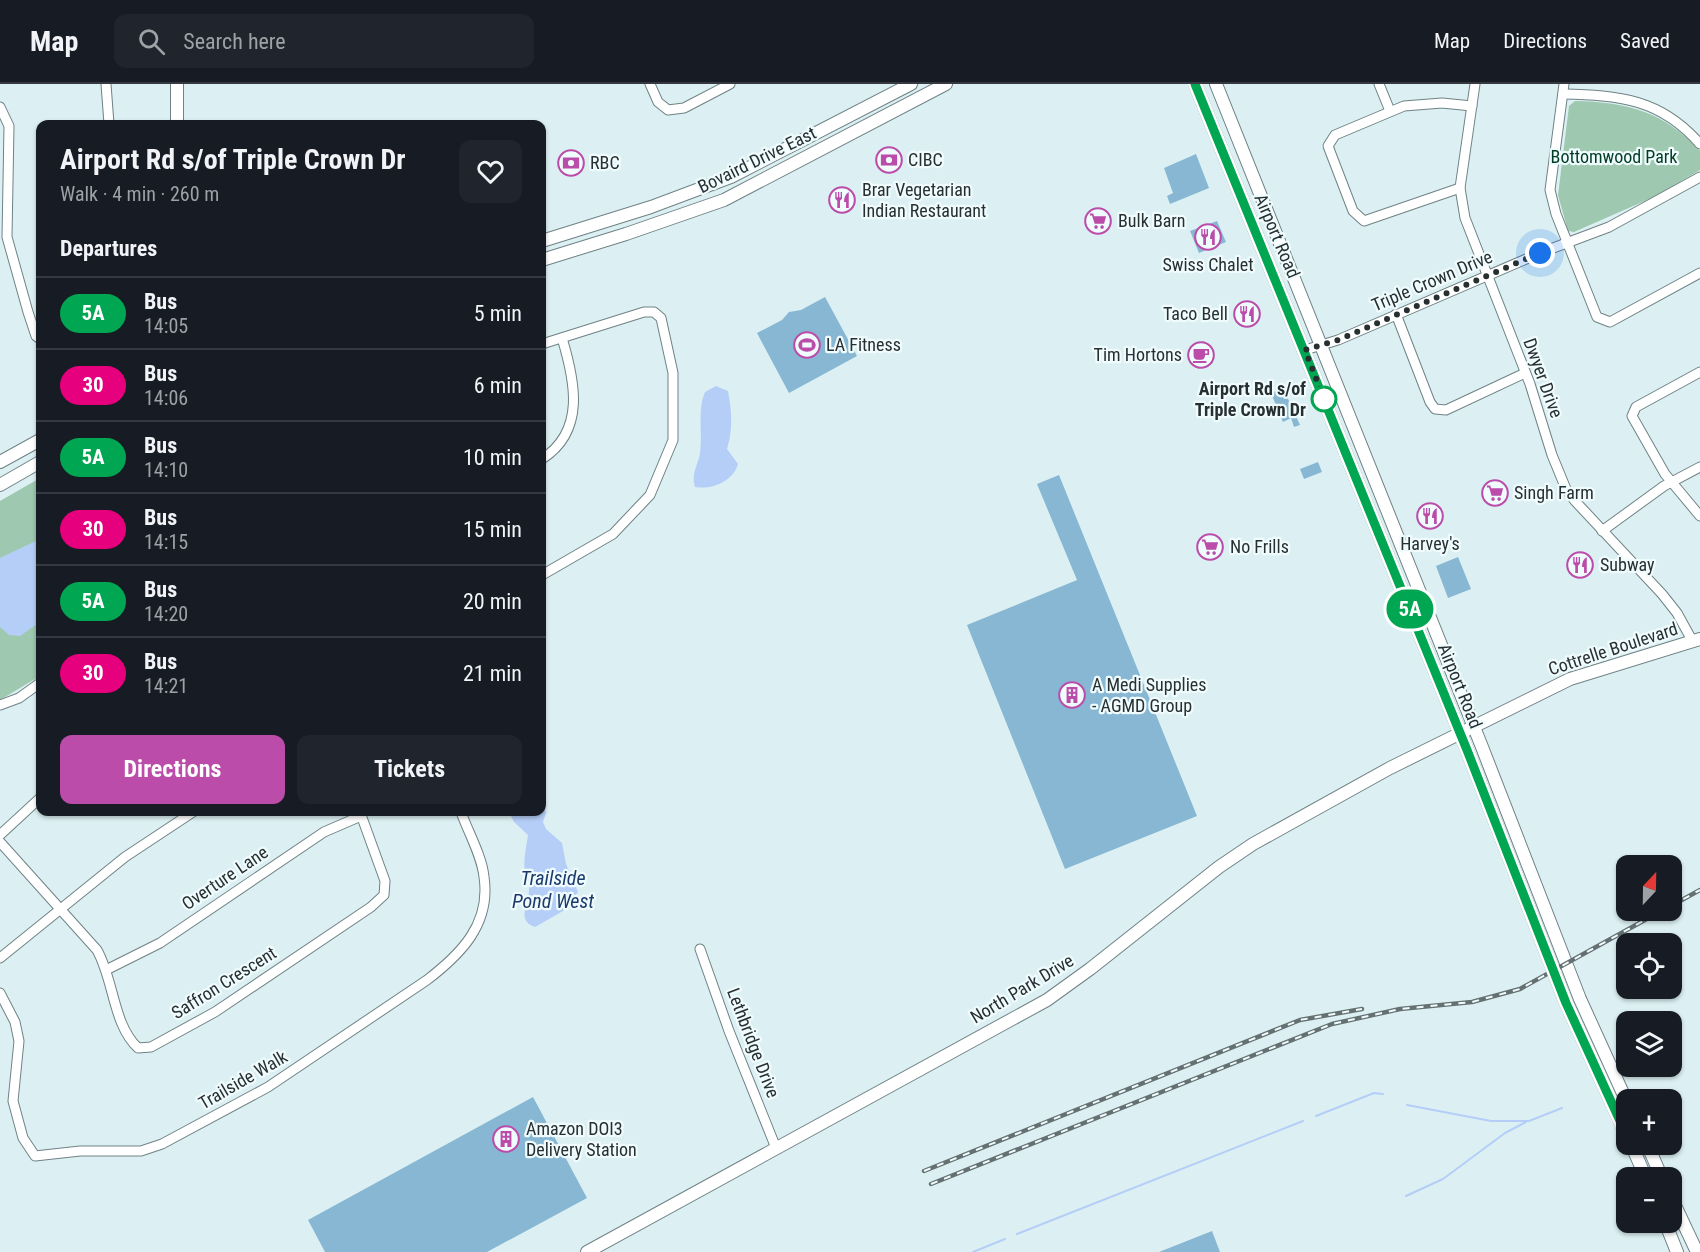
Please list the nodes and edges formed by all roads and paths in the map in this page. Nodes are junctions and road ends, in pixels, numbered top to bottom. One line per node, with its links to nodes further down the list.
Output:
1 (106, 84): 15 (street)
2 (177, 84): 16 (main road)
3 (651, 84): 4 (street)
4 (730, 84)
5 (912, 84): 20 (main road, Bovaird Drive East)
6 (946, 84): 21 (main road, Bovaird Drive East)
7 (1195, 84): 33 (main road, Airport Road)
8 (1216, 84): 32 (main road, Airport Road)
9 (1379, 84): 14 (street)
10 (1475, 84): 12 (street, Dwyer Drive)
11 (1563, 89): 17 (street); 24 (street)
12 (1472, 106): 14 (street); 19 (street, Dwyer Drive)
13 (0, 107): 22 (street)
14 (1390, 111): 19 (street)
15 (109, 120)
16 (177, 120)
17 (1700, 144)
18 (1700, 177): 24 (street, Triple Crown Drive)
19 (1460, 188): 27 (street, Dwyer Drive)
20 (630, 214): 21 (main road); 23 (main road, Bovaird Drive East)
21 (626, 234): 25 (main road, Bovaird Drive East)
22 (4, 238): 29 (street)
23 (546, 240)
24 (1567, 242): 26 (street); 27 (street, Triple Crown Drive)
25 (546, 259)
26 (1700, 273)
27 (1486, 275): 28 (street, Triple Crown Drive); 35 (street, Dwyer Drive)
28 (1396, 314): 32 (street, Triple Crown Drive); 35 (street)
29 (36, 336)
30 (562, 338): 31 (street); 37 (street); 45 (street)
31 (546, 343)
32 (1320, 346): 33 (street, Triple Crown Drive); 49 (main road, Airport Road)
33 (1305, 350): 50 (main road, Airport Road)
34 (1700, 372): 41 (street)
35 (1526, 373): 44 (street, Dwyer Drive)
36 (36, 442): 38 (main road)
37 (546, 456)
38 (0, 462)
39 (36, 464): 42 (main road)
40 (1700, 467): 41 (street)
41 (1671, 483): 43 (street); 44 (street)
42 (0, 485)
43 (1700, 516)
44 (1602, 531): 46 (street, Dwyer Drive)
45 (546, 573)
46 (1696, 641): 49 (main road, Cottrelle Boulevard)
47 (36, 686): 48 (street)
48 (0, 705)
49 (1474, 726): 50 (main road, Cottrelle Boulevard); 63 (main road, Airport Road)
50 (1460, 732): 64 (main road, Airport Road); 65 (main road, North Park Drive)
51 (36, 802): 56 (street)
52 (187, 816): 58 (street)
53 (356, 816): 61 (street, Overture Lane)
54 (361, 816): 61 (street, Saffron Crescent)
55 (462, 816): 62 (street, Trailside Walk)
56 (0, 835)
57 (0, 842): 58 (street, Saffron Crescent)
58 (61, 909): 60 (street); 61 (street, Saffron Crescent)
59 (700, 949): 65 (street, Lethbridge Drive)
60 (0, 958)
61 (108, 969)
62 (0, 993)
63 (1621, 1089)
64 (1616, 1112)
65 (776, 1148): 68 (main road, North Park Drive)
66 (1682, 1221): 70 (main road)
67 (1669, 1233): 69 (main road)
68 (587, 1252)
69 (1677, 1252)
70 (1696, 1252)

